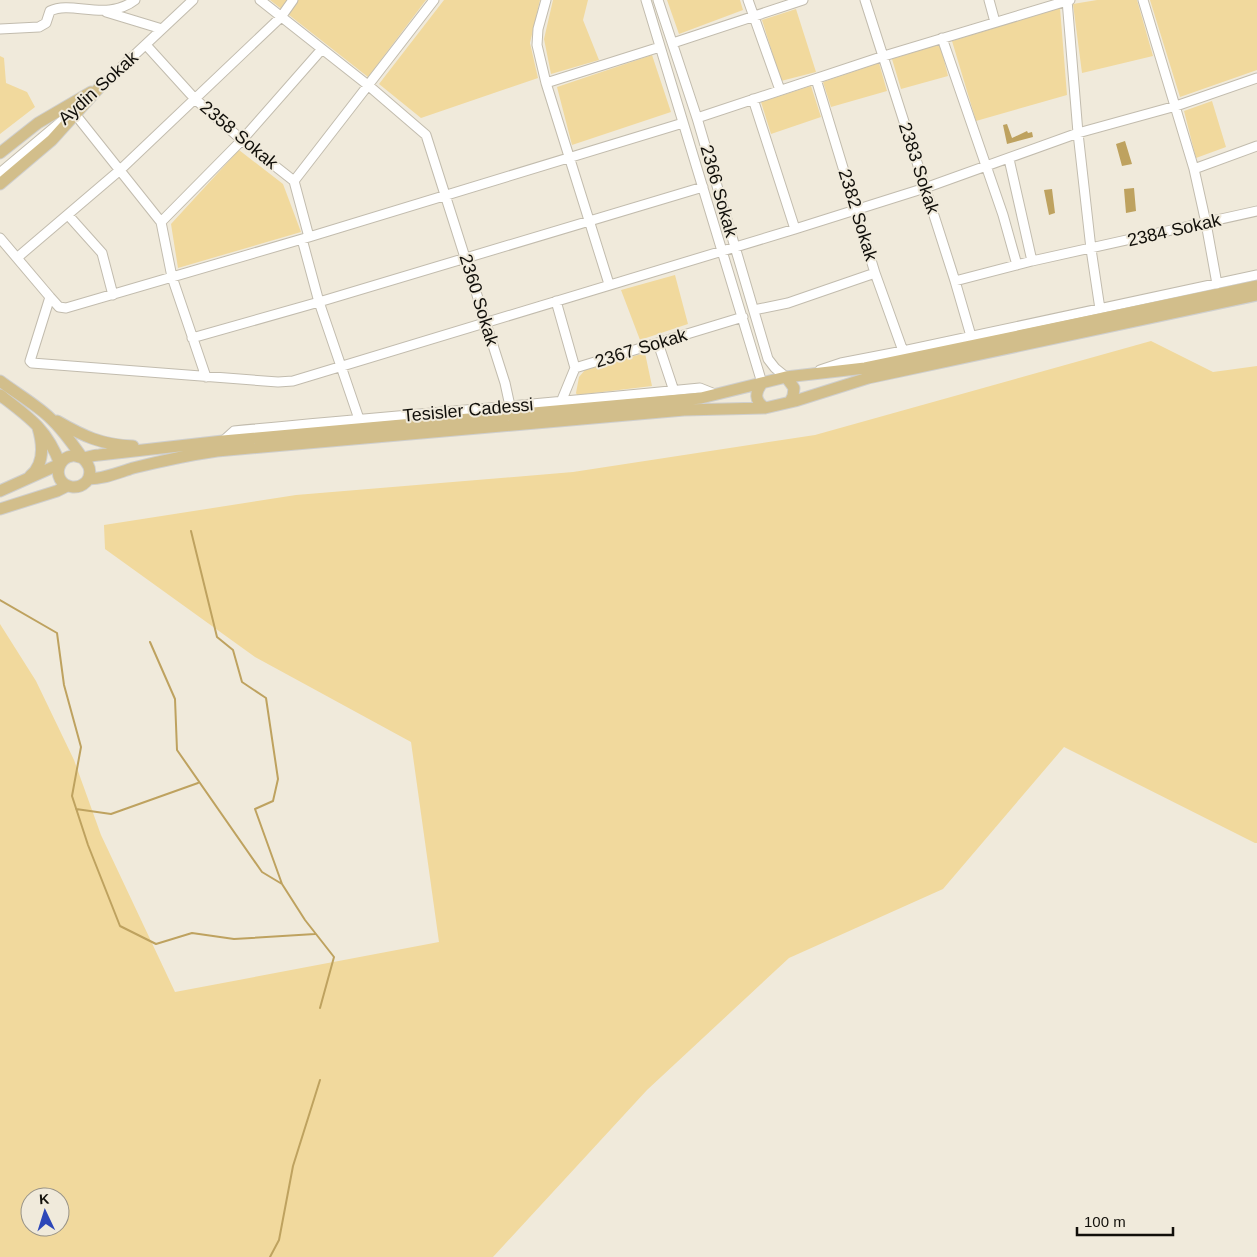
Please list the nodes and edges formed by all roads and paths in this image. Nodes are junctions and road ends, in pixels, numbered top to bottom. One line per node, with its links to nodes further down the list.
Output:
1 (135, 0): 16 (street)
2 (193, 0): 21 (street, Aydin Sokak)
3 (260, 0): 18 (street, 2360 Sokak)
4 (293, 0): 18 (street)
5 (434, 0): 31 (street)
6 (546, 0): 30 (street)
7 (646, 0): 25 (street, 2366 Sokak)
8 (658, 0): 23 (street, 2366 Sokak)
9 (748, 0): 17 (street)
10 (803, 0): 17 (street)
11 (865, 0): 27 (street, 2383 Sokak)
12 (989, 0): 19 (street)
13 (1068, 0): 19 (street); 40 (street)
14 (1143, 0): 36 (street)
15 (53, 4): 16 (street); 20 (street)
16 (96, 10): 21 (street)
17 (754, 16): 23 (street); 33 (street)
18 (281, 17): 26 (street, 2360 Sokak); 34 (street)
19 (995, 22): 22 (street)
20 (0, 29)
21 (162, 29): 24 (street, Aydin Sokak)
22 (942, 38): 27 (street); 47 (street)
23 (673, 43): 38 (street, 2366 Sokak)
24 (146, 45): 32 (street, Aydin Sokak); 34 (street, 2358 Sokak)
25 (660, 47): 30 (street); 39 (street, 2366 Sokak)
26 (322, 49): 31 (street, 2360 Sokak); 41 (street)
27 (884, 56): 28 (street); 54 (street, 2383 Sokak)
28 (816, 78): 33 (street); 56 (street, 2382 Sokak)
29 (1257, 78): 36 (street)
30 (546, 83): 44 (street)
31 (369, 86): 51 (street); 55 (street, 2360 Sokak)
32 (99, 88): 37 (main road); 43 (main road); 46 (street); 50 (street, Aydin Sokak)
33 (780, 90): 35 (street)
34 (195, 99): 41 (street, 2358 Sokak); 49 (street)
35 (753, 99): 38 (street); 62 (street)
36 (1176, 106): 40 (street); 48 (street)
37 (76, 114): 49 (street); 52 (main road)
38 (698, 118): 65 (street, 2366 Sokak)
39 (683, 123): 44 (street); 53 (street, 2366 Sokak)
40 (1078, 133): 45 (street); 66 (street)
41 (242, 140): 51 (street, 2358 Sokak); 60 (street)
42 (1257, 146): 48 (street)
43 (0, 153)
44 (569, 157): 55 (street); 59 (street)
45 (1010, 159): 47 (street); 70 (street)
46 (0, 167)
47 (987, 167): 54 (street); 71 (street)
48 (1194, 169): 61 (street)
49 (120, 170): 58 (street); 60 (street)
50 (0, 173)
51 (294, 181): 64 (street, 2358 Sokak)
52 (0, 184)
53 (703, 187): 59 (street); 67 (street, 2366 Sokak)
54 (925, 188): 56 (street); 75 (street, 2383 Sokak)
55 (446, 194): 64 (street); 69 (street, 2360 Sokak)
56 (857, 210): 62 (street); 72 (street, 2382 Sokak)
57 (1257, 211): 61 (street, 2384 Sokak)
58 (68, 215): 68 (street); 80 (street)
59 (589, 221): 69 (street); 76 (street)
60 (161, 222): 74 (street)
61 (1206, 223): 66 (street, 2384 Sokak); 77 (street)
62 (795, 229): 65 (street)
63 (0, 238): 68 (street)
64 (305, 238): 74 (street); 83 (street, 2358 Sokak)
65 (735, 248): 67 (street); 85 (street, 2366 Sokak)
66 (1091, 248): 70 (street, 2384 Sokak); 84 (street)
67 (723, 250): 76 (street); 86 (street, 2366 Sokak)
68 (18, 257): 81 (street)
69 (465, 258): 83 (street); 87 (street, 2360 Sokak)
70 (1032, 262): 71 (street, 2384 Sokak)
71 (1017, 265): 75 (street, 2384 Sokak)
72 (875, 273): 85 (street); 91 (street, 2382 Sokak)
73 (1257, 275): 77 (street)
74 (172, 278): 80 (street); 89 (street)
75 (955, 280): 88 (street, 2383 Sokak)
76 (609, 284): 82 (street)
77 (1217, 284): 84 (street)
78 (1257, 286): 94 (main road)
79 (1257, 295): 103 (main road)
80 (113, 296): 81 (street)
81 (50, 297): 95 (street)
82 (556, 300): 87 (street); 93 (street)
83 (320, 302): 89 (street); 92 (street, 2358 Sokak)
84 (1100, 309): 88 (street)
85 (754, 310): 96 (street, 2366 Sokak)
86 (743, 317): 90 (street, 2367 Sokak); 98 (street, 2366 Sokak)
87 (485, 322): 92 (street); 104 (street, 2360 Sokak)
88 (971, 336): 91 (street)
89 (192, 338): 95 (street)
90 (658, 343): 93 (street, 2367 Sokak); 99 (street)
91 (904, 351): 94 (street)
92 (340, 366): 95 (street); 107 (street, 2358 Sokak)
93 (575, 368): 102 (street, 2367 Sokak)
94 (808, 375): 96 (main road)
95 (206, 377)
96 (786, 377): 98 (main road); 103 (main road)
97 (0, 381): 106 (main road)
98 (762, 383): 100 (main road); 105 (main road)
99 (674, 391): 100 (street, Tesisler Cadessi); 102 (street, Tesisler Cadessi)
100 (716, 394): 109 (main road)
101 (0, 395): 108 (main road)
102 (561, 402): 104 (street, Tesisler Cadessi)
103 (790, 402): 105 (main road)
104 (510, 406): 107 (street, Tesisler Cadessi)
105 (765, 408): 114 (main road)
106 (50, 417): 110 (main road); 111 (main road)
107 (359, 419): 109 (street, Tesisler Cadessi)
108 (37, 424): 112 (main road); 113 (main road)
109 (223, 441): 110 (main road)
110 (177, 446): 111 (main road)
111 (82, 458): 112 (main road); 114 (main road)
112 (60, 464): 113 (main road); 115 (main road)
113 (27, 478): 116 (main road)
114 (88, 479): 115 (main road)
115 (67, 486): 117 (main road)
116 (0, 491)
117 (0, 509)

